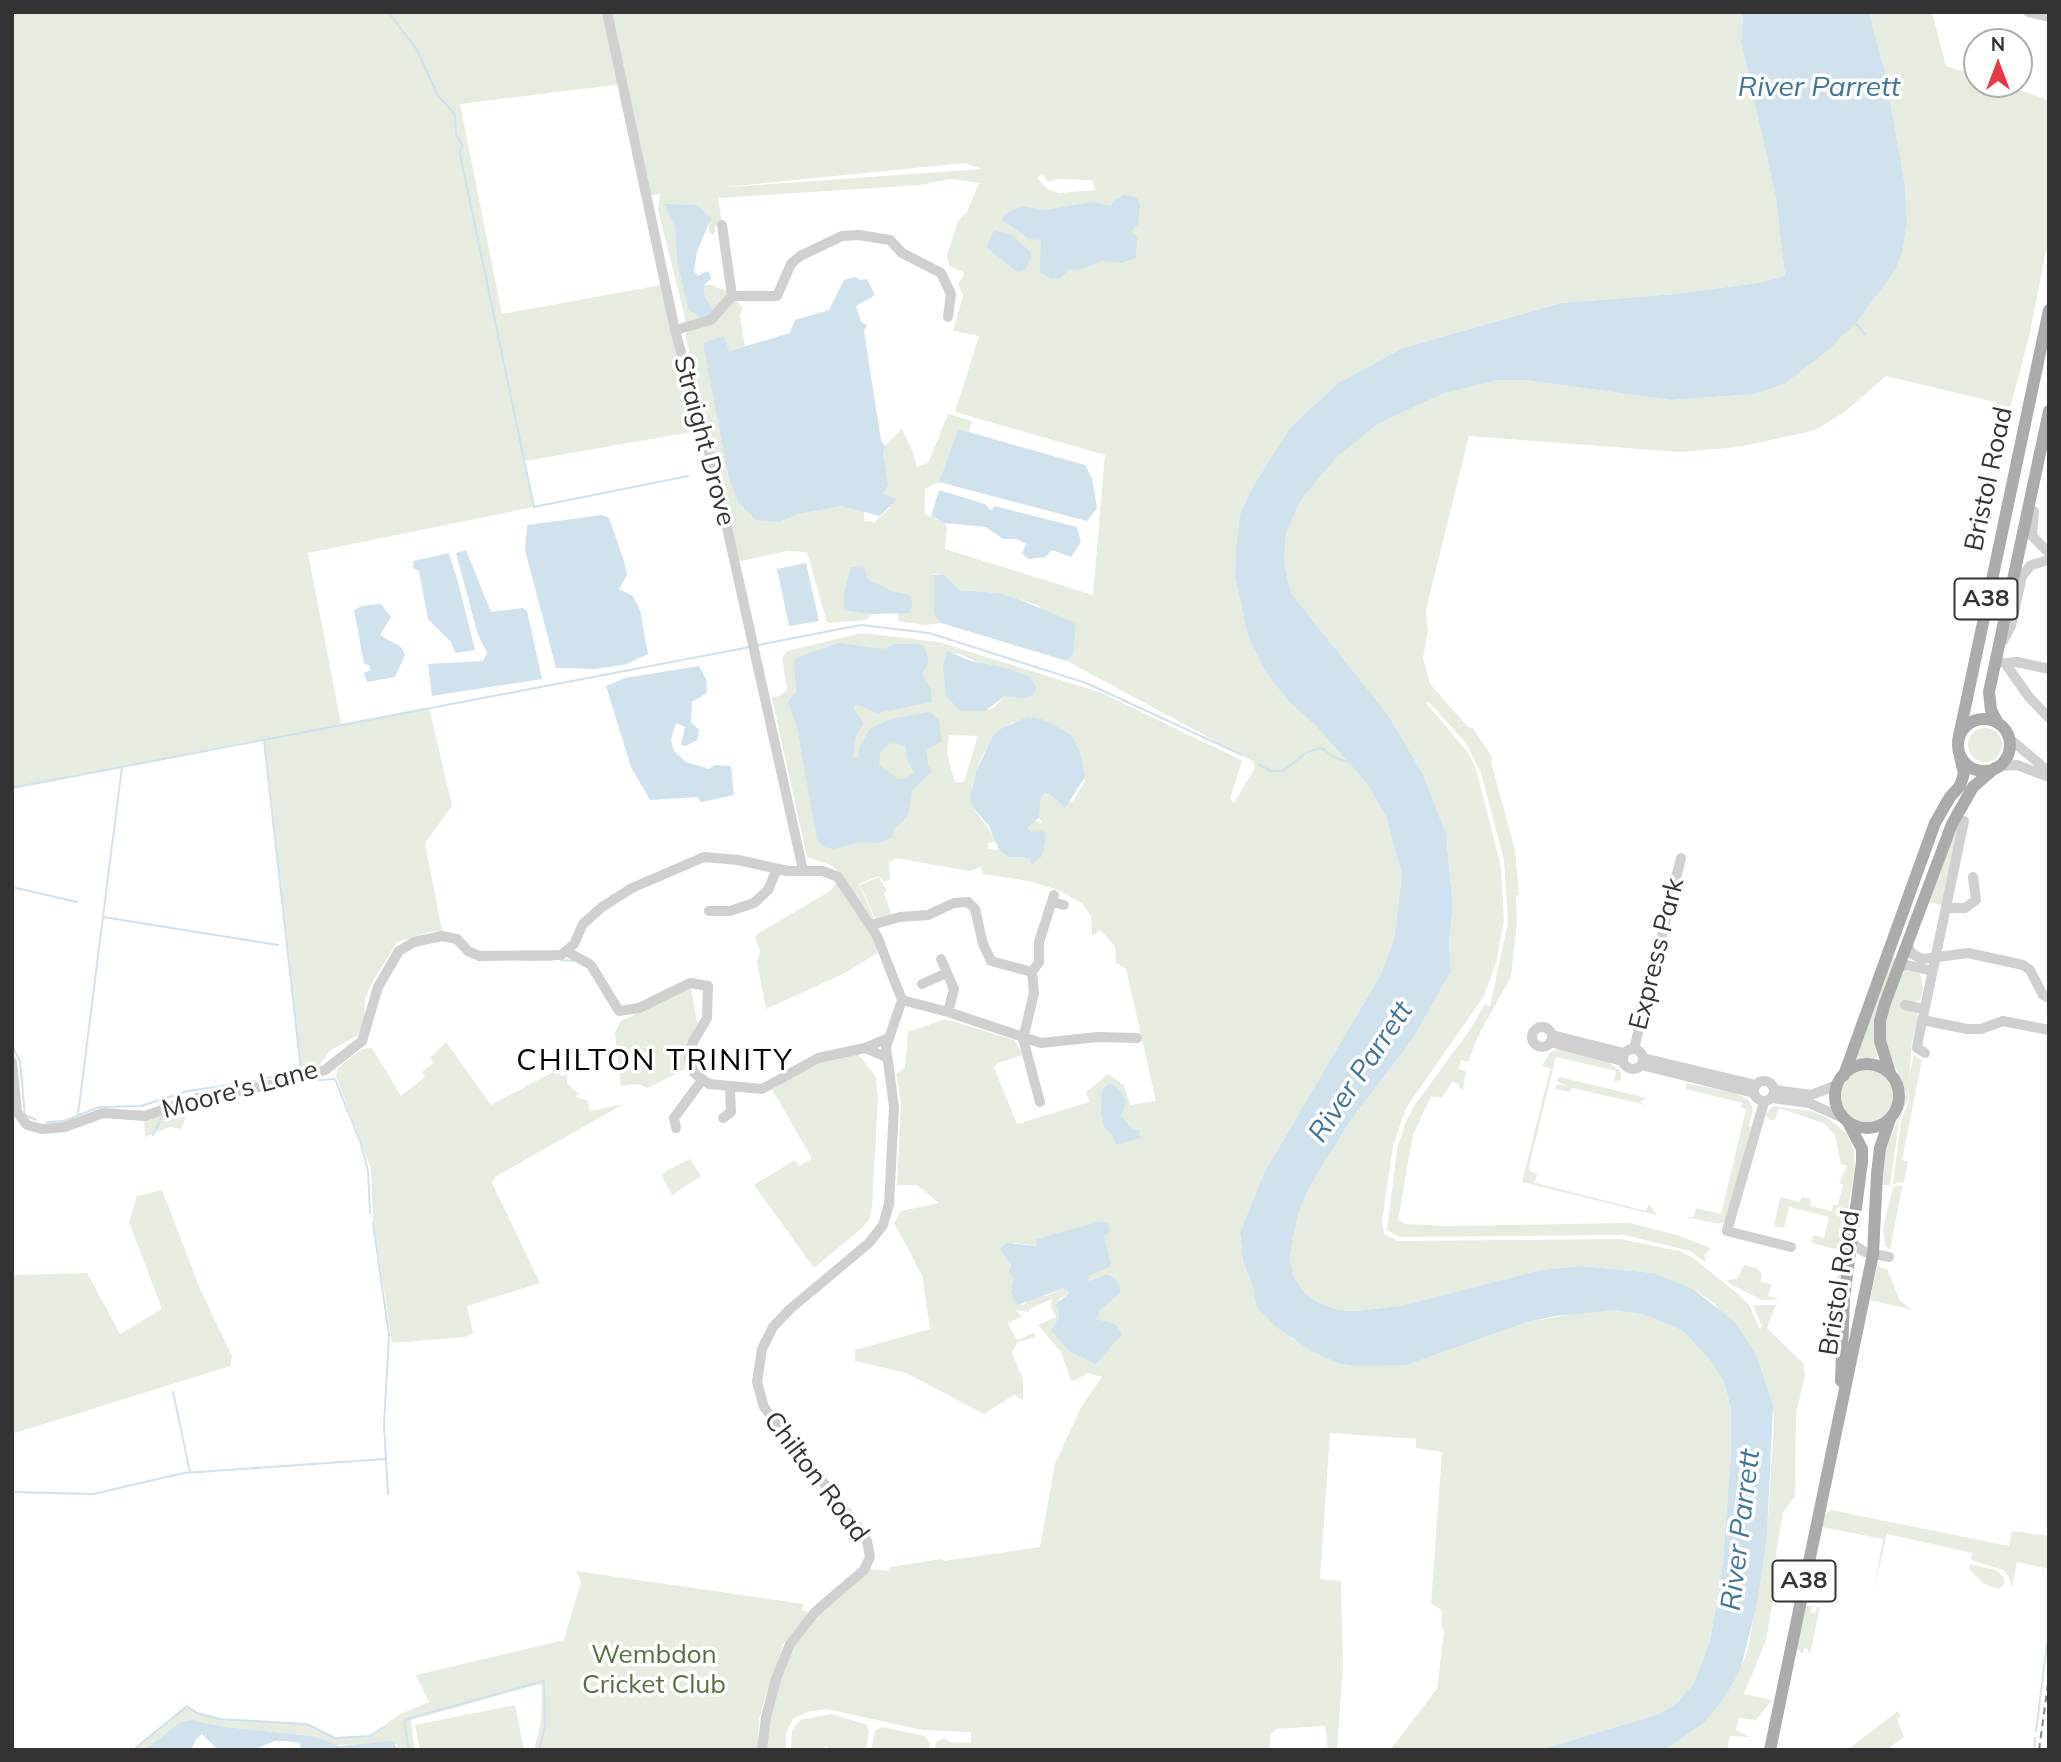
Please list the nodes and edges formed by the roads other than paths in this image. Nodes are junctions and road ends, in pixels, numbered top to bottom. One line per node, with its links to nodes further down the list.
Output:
1 (607, 12): 8 (street, Straight Drove)
2 (2028, 12): 3 (street)
3 (2049, 17)
4 (722, 225): 5 (street)
5 (732, 296): 7 (street); 8 (street)
6 (2049, 310): 19 (main road, Bristol Road / A38)
7 (948, 317)
8 (675, 330): 26 (street, Straight Drove)
9 (2049, 411): 10 (main road, Bristol Road / A38)
10 (2046, 424): 11 (street, Bristol Road); 13 (main road, Bristol Road / A38)
11 (2049, 553)
12 (2049, 560): 13 (street, Bristol Road)
13 (2001, 646): 14 (main road, Bristol Road / A38)
14 (2001, 662): 15 (street); 16 (street); 17 (main road, Bristol Road / A38)
15 (2049, 669)
16 (2049, 718)
17 (1998, 723): 18 (main road); 19 (main road)
18 (2009, 738): 21 (main road); 22 (street)
19 (1958, 741): 20 (main road)
20 (1960, 757): 21 (main road); 61 (main road)
21 (1997, 767): 22 (street); 34 (main road)
22 (2049, 774)
23 (1964, 821): 30 (street)
24 (1681, 858): 54 (street, Express Park)
25 (777, 869): 26 (street); 32 (street); 35 (street)
26 (803, 870): 33 (street)
27 (1973, 877): 30 (street)
28 (721, 899): 32 (street)
29 (1064, 905): 40 (street)
30 (1946, 908): 37 (street)
31 (709, 911): 32 (street)
32 (723, 912)
33 (871, 926): 40 (street); 44 (street)
34 (1907, 944): 37 (street); 38 (main road)
35 (568, 952): 58 (street, Moore's Lane); 60 (street)
36 (941, 959): 41 (street)
37 (1934, 959): 39 (street); 43 (street)
38 (1898, 968): 39 (street); 59 (main road)
39 (1931, 971): 47 (street)
40 (1032, 972): 51 (street)
41 (947, 973): 42 (street); 46 (street)
42 (922, 984)
43 (2049, 998)
44 (902, 1000): 46 (street); 49 (street, Chilton Road)
45 (1905, 1005): 47 (street)
46 (948, 1012): 51 (street)
47 (1923, 1014): 48 (street); 55 (street)
48 (2049, 1030)
49 (888, 1038): 53 (street); 56 (street, Chilton Road)
50 (1136, 1038): 51 (street)
51 (1023, 1039): 65 (street)
52 (1551, 1039): 54 (street, Express Park)
53 (865, 1048): 56 (street); 62 (street)
54 (1627, 1054): 57 (street); 57 (street, Express Park)
55 (1925, 1054)
56 (886, 1057): 75 (street, Chilton Road)
57 (1642, 1061): 63 (street, Express Park)
58 (12, 1062)
59 (1890, 1073): 61 (main road); 67 (main road)
60 (702, 1080): 62 (street); 69 (street)
61 (1841, 1080): 64 (street); 68 (main road)
62 (730, 1088): 66 (street)
63 (1755, 1089): 64 (street); 64 (street, Express Park)
64 (1770, 1097): 68 (street); 71 (street)
65 (1040, 1102)
66 (723, 1118)
67 (1891, 1119): 68 (main road); 72 (main road, Bristol Road / A38)
68 (1846, 1120): 70 (main road, Bristol Road / A38)
69 (677, 1128)
70 (1851, 1243): 72 (street); 74 (main road, Bristol Road / A38)
71 (1790, 1247)
72 (1873, 1254): 73 (street); 74 (main road, Bristol Road / A38)
73 (1889, 1257)
74 (1839, 1413): 76 (main road, Bristol Road / A38)
75 (762, 1750)
76 (1770, 1750)

